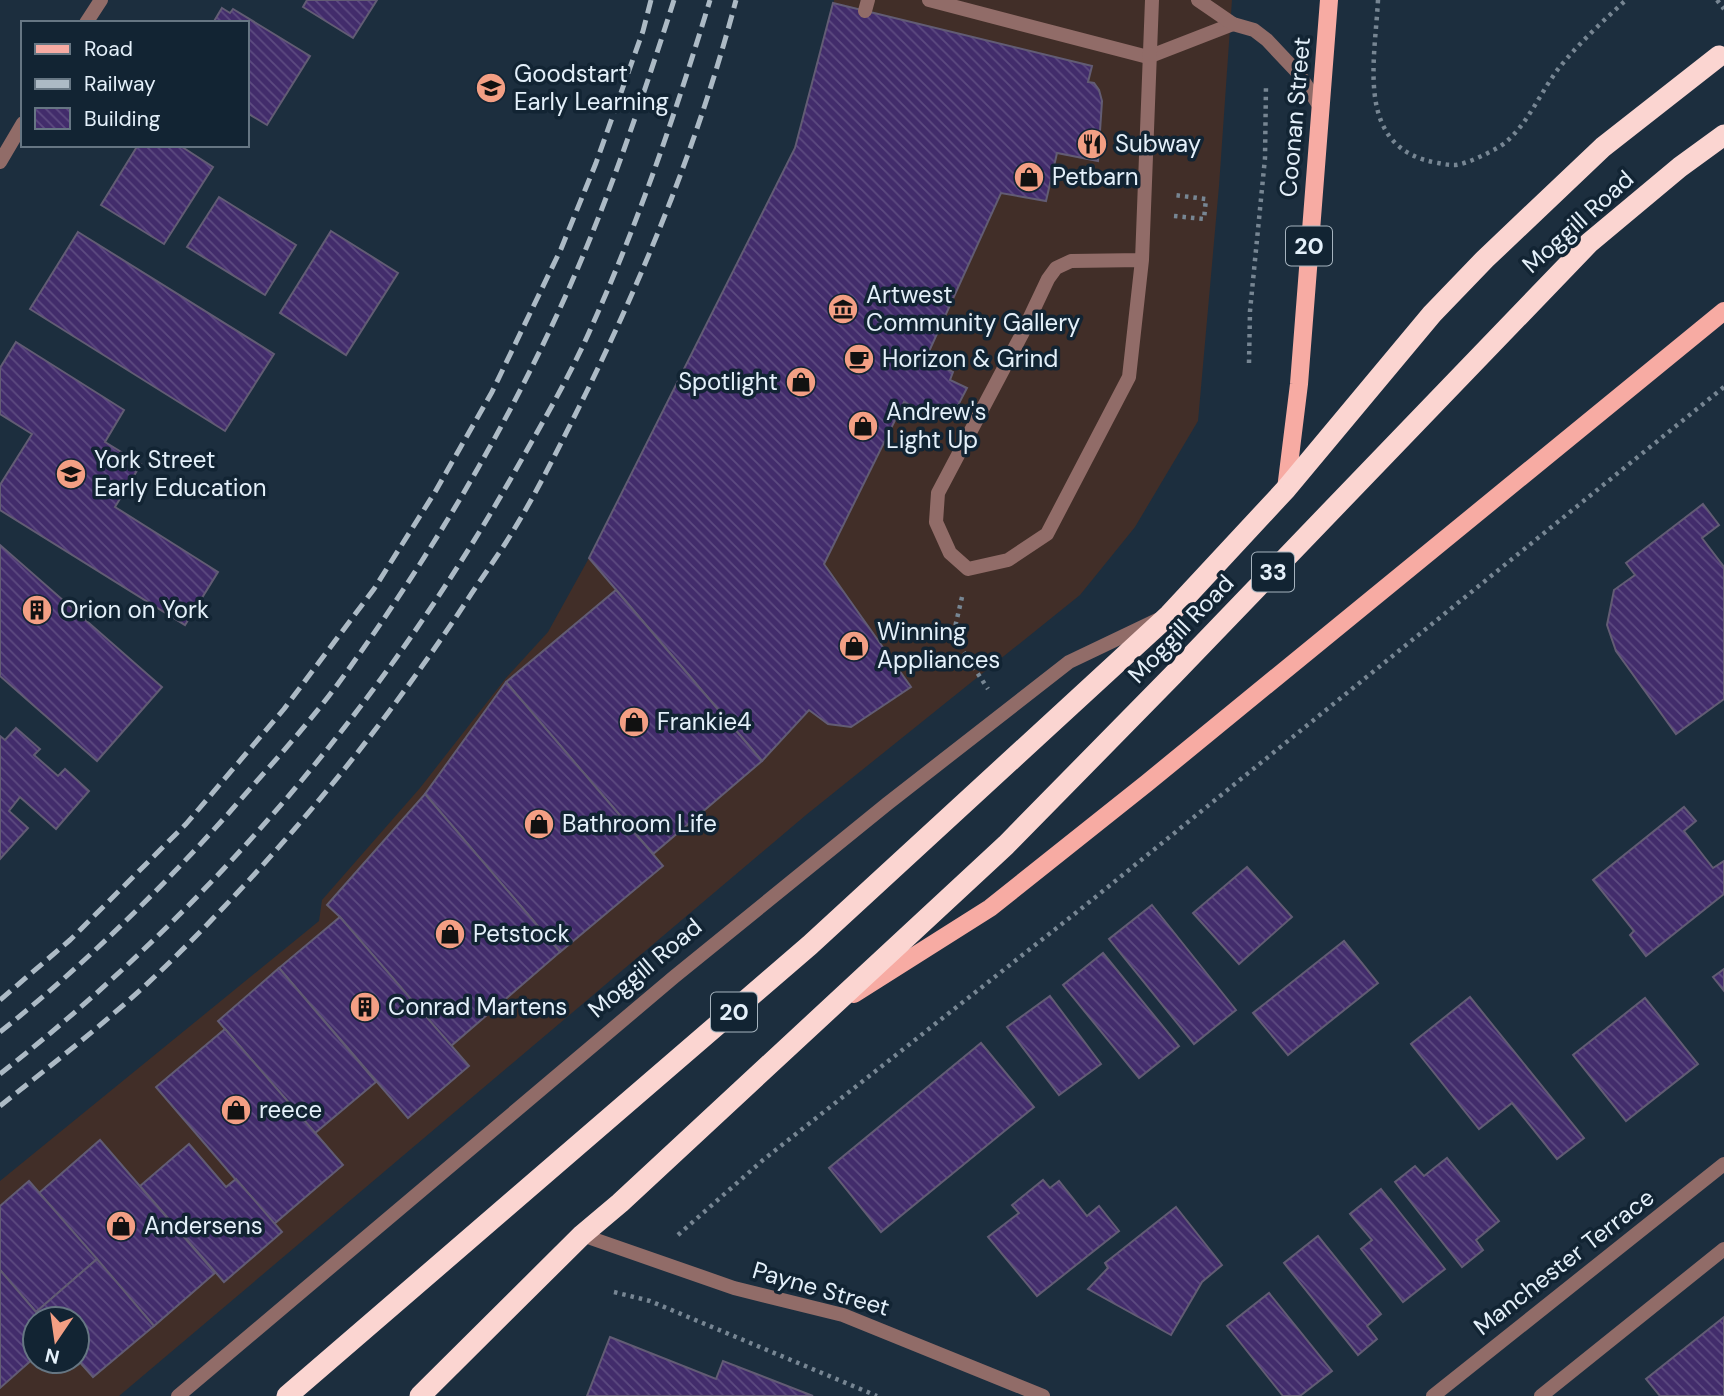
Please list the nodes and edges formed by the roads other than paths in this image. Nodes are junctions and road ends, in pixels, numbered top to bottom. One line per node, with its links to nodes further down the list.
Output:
1 (101, 0): 6 (street)
2 (929, 0): 9 (street)
3 (1152, 0): 9 (street)
4 (1198, 0): 7 (street)
5 (1329, 0): 10 (main road, Coonan Street / 20)
6 (87, 21)
7 (1233, 24): 9 (street); 10 (street)
8 (1719, 56): 16 (highway, Moggill Road / 33)
9 (1148, 57): 14 (street)
10 (1320, 107): 16 (main road, Coonan Street / 20)
11 (21, 126): 13 (street)
12 (1724, 135): 19 (highway, Moggill Road / 33)
13 (0, 162)
14 (1142, 260): 14 (street)
15 (1724, 311): 19 (main road, Moggill Road / 20)
16 (1286, 489): 17 (highway, Moggill Road / 33)
17 (1188, 596): 18 (highway, Moggill Road / 20)
18 (1169, 615): 23 (street, Moggill Road / 20); 24 (highway, Moggill Road / 20)
19 (825, 1013): 21 (highway, Moggill Road / 20)
20 (1724, 1164): 27 (street, Manchester Terrace)
21 (582, 1235): 25 (highway, Moggill Road / 20); 26 (street, Payne Street)
22 (1724, 1249): 28 (street)
23 (178, 1396)
24 (287, 1396)
25 (421, 1396)
26 (1043, 1396)
27 (1433, 1396)
28 (1541, 1396)

